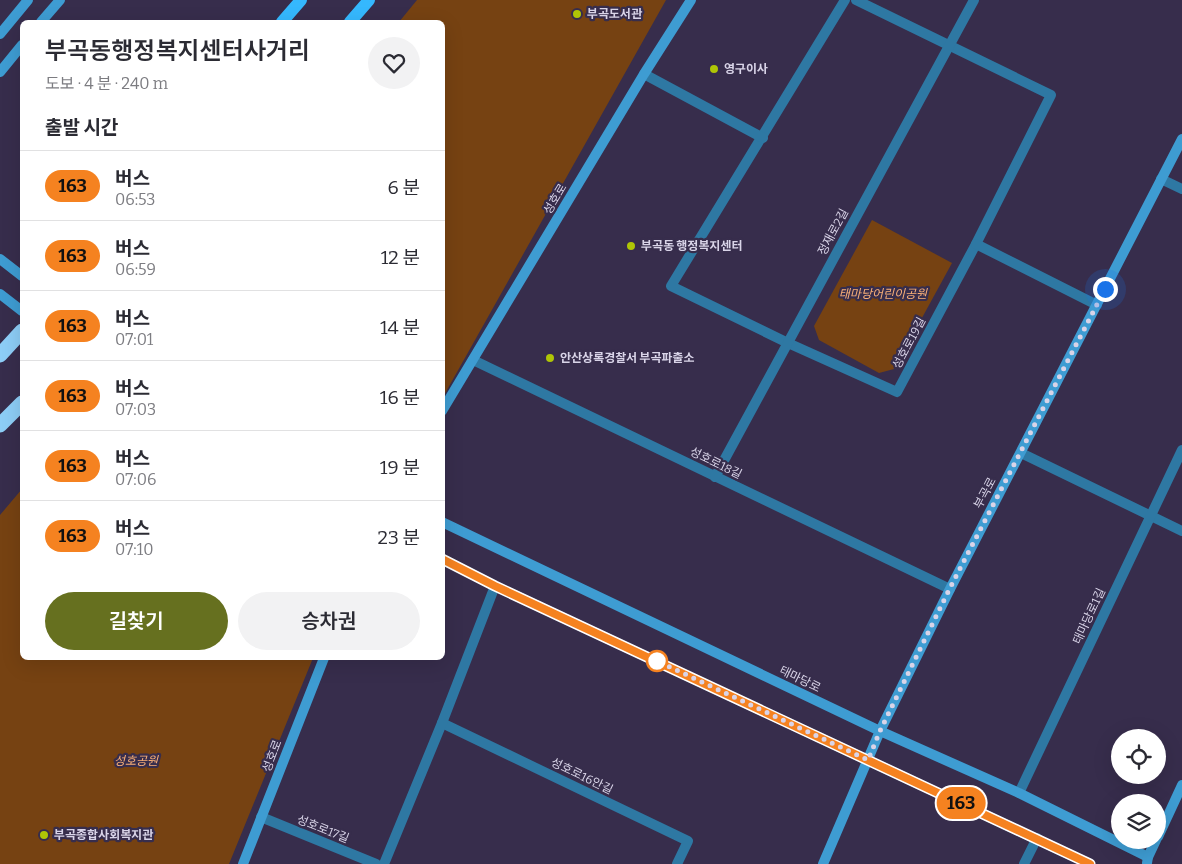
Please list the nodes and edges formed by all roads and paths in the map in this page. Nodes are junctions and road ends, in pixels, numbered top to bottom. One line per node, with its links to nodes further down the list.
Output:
1 (26, 0): 12 (street)
2 (60, 0): 9 (street)
3 (301, 0): 10 (main road)
4 (369, 0): 11 (main road)
5 (691, 0): 16 (street, 성호로)
6 (846, 0): 17 (street, 성호로19길)
7 (856, 0): 13 (street, 성호로19길)
8 (974, 0): 13 (street, 정재로2길)
9 (43, 20)
10 (284, 20)
11 (352, 20)
12 (0, 34)
13 (949, 45): 21 (street, 성호로19길); 28 (street, 정재로2길)
14 (20, 47): 15 (street)
15 (0, 72)
16 (644, 74): 17 (street); 30 (street, 성호로)
17 (763, 138): 28 (street, 성호로19길)
18 (1182, 139): 19 (street, 부곡로)
19 (1162, 179): 20 (street); 25 (street, 부곡로)
20 (1182, 189)
21 (976, 244): 25 (street); 28 (street, 성호로19길)
22 (0, 259): 23 (street)
23 (20, 274)
24 (0, 294): 26 (street)
25 (1097, 305): 36 (street, 부곡로)
26 (20, 309)
27 (20, 333): 29 (highway)
28 (788, 343): 37 (street, 정재로2길)
29 (0, 356)
30 (472, 360): 32 (street, 성호로); 37 (street, 성호로18길)
31 (20, 405): 34 (highway)
32 (445, 406)
33 (20, 420): 34 (highway)
34 (0, 426)
35 (1182, 450): 38 (street, 태마당로1길)
36 (1020, 453): 38 (street); 43 (street, 부곡로)
37 (715, 477): 43 (street, 성호로18길)
38 (1150, 516): 40 (street); 49 (street, 태마당로1길)
39 (445, 523): 46 (street, 태마당로)
40 (1182, 531)
41 (445, 561): 42 (street)
42 (495, 586): 45 (street); 47 (street)
43 (950, 588): 46 (street, 부곡로)
44 (323, 660): 50 (street, 성호로)
45 (442, 723): 57 (street); 58 (street, 성호로16안길)
46 (880, 731): 47 (street, 부곡로); 49 (street, 태마당로)
47 (868, 760): 52 (street); 59 (street, 부곡로)
48 (1182, 785): 51 (street, 태마당로)
49 (1019, 793): 54 (street, 태마당로)
50 (261, 817): 55 (street, 성호로); 56 (street, 성호로17길)
51 (1166, 819)
52 (1037, 838): 60 (street); 61 (street)
53 (1152, 849): 54 (street, 태마당로)
54 (1147, 861)
55 (243, 864)
56 (376, 864)
57 (384, 864)
58 (677, 864)
59 (823, 864)
60 (1024, 864)
61 (1090, 864)

